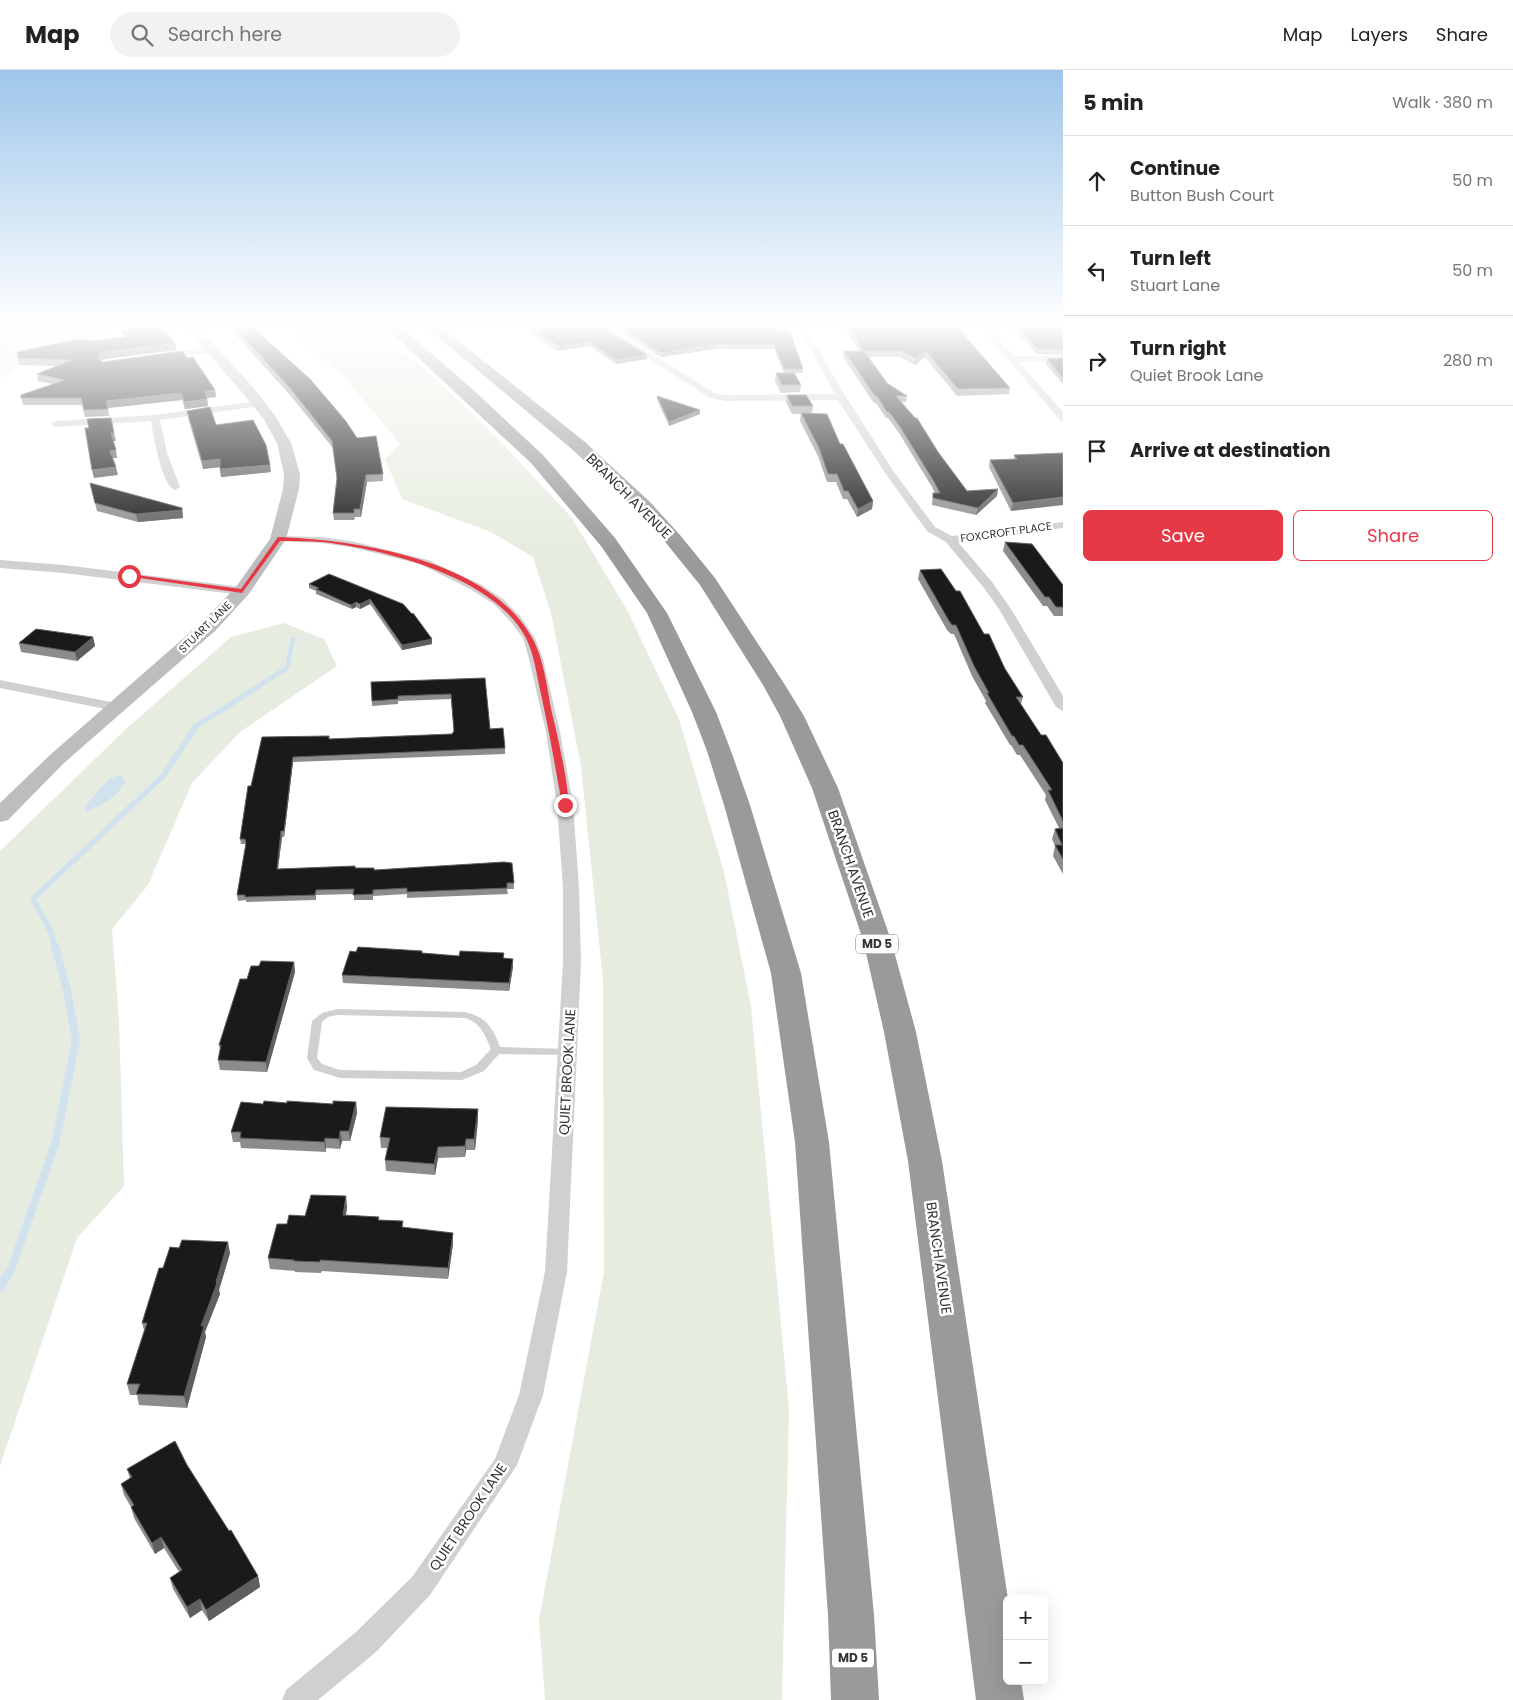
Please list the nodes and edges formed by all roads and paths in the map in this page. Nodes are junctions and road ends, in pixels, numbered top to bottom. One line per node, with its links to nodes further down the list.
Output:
1 (253, 399): 6 (street, STUART LANE)
2 (474, 399): 23 (highway, MD 5)
3 (521, 399): 24 (highway, BRANCH AVENUE / MD 5)
4 (842, 399): 13 (street)
5 (1047, 399): 8 (street)
6 (257, 404): 7 (street); 12 (street, STUART LANE)
7 (155, 418): 9 (street); 10 (street)
8 (1063, 418)
9 (56, 424)
10 (175, 487)
11 (1063, 525): 13 (street, FOXCROFT PLACE)
12 (278, 539): 15 (street, STUART LANE); 21 (street, QUIET BROOK LANE)
13 (950, 540): 18 (street)
14 (0, 564): 15 (street)
15 (242, 591): 17 (street, STUART LANE)
16 (0, 684): 17 (street)
17 (116, 707): 19 (street, STUART LANE)
18 (1063, 707)
19 (0, 815)
20 (496, 1050): 20 (lane); 21 (lane)
21 (568, 1052): 22 (street, QUIET BROOK LANE)
22 (296, 1700)
23 (855, 1700)
24 (1000, 1700)

